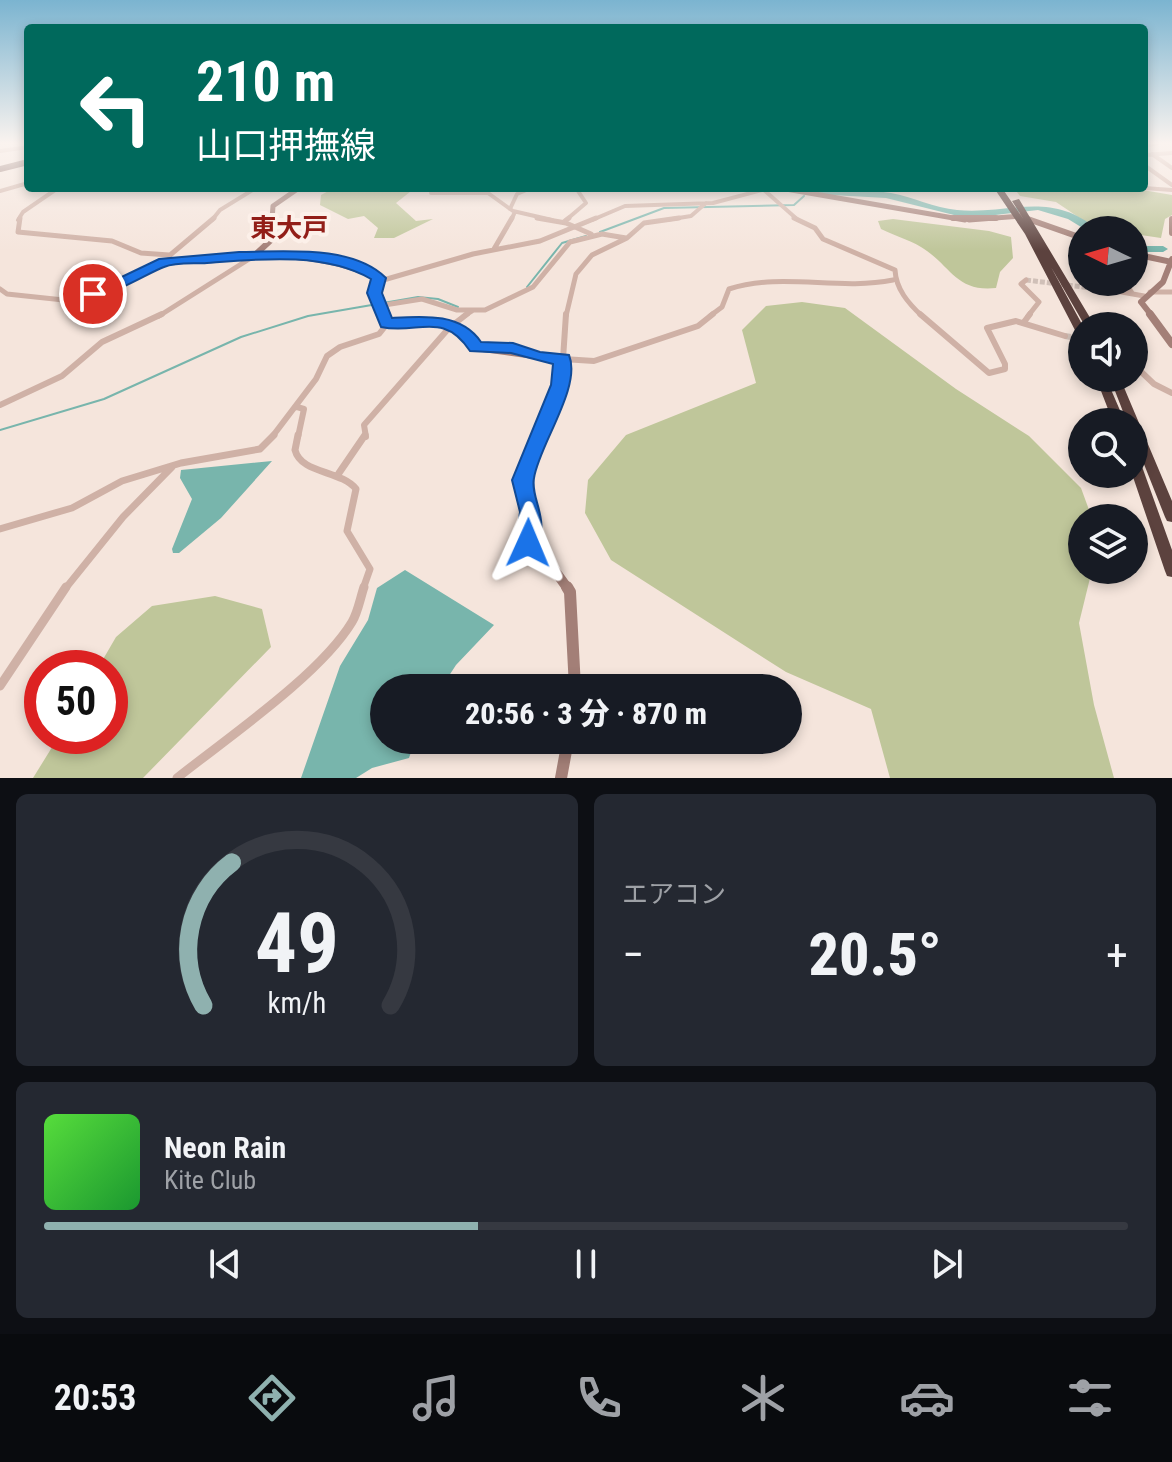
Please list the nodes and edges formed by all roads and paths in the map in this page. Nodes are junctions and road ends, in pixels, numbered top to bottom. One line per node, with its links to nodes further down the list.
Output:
1 (24, 184): 4 (street)
2 (1148, 186): 3 (street)
3 (1172, 188)
4 (0, 191)
5 (52, 192): 27 (street)
6 (249, 192): 27 (street)
7 (293, 192): 28 (main road)
8 (522, 192): 17 (street)
9 (579, 192): 19 (street)
10 (755, 192): 16 (street)
11 (769, 192): 32 (street)
12 (797, 192): 21 (main road)
13 (1001, 192): 24 (highway)
14 (1008, 192): 24 (highway)
15 (431, 193): 17 (street)
16 (705, 205): 20 (street); 25 (street)
17 (512, 211): 19 (street); 26 (street)
18 (1172, 219): 22 (main road)
19 (565, 221): 20 (street)
20 (578, 227): 23 (street); 26 (street)
21 (1068, 233)
22 (1172, 233)
23 (593, 234): 25 (street); 41 (street)
24 (1034, 234): 42 (highway); 43 (highway)
25 (626, 238): 49 (street)
26 (494, 249): 34 (street)
27 (169, 255): 31 (street)
28 (254, 256): 31 (street); 34 (main road); 53 (street)
29 (1148, 257): 30 (main road)
30 (1172, 261): 37 (main road)
31 (164, 262): 35 (street)
32 (893, 280): 44 (street); 49 (street)
33 (1026, 280): 44 (street)
34 (380, 281): 40 (main road)
35 (0, 289)
36 (1172, 292): 38 (street)
37 (1148, 293)
38 (1148, 294)
39 (1146, 296): 48 (main road)
40 (378, 304): 41 (street); 45 (main road)
41 (472, 311): 46 (street)
42 (1071, 312)
43 (1081, 312)
44 (1024, 322): 47 (street)
45 (387, 324): 46 (main road); 54 (street)
46 (452, 325): 49 (main road); 56 (street)
47 (1065, 336)
48 (1172, 344)
49 (563, 359): 61 (main road)
50 (1148, 378): 52 (street)
51 (1121, 392): 58 (highway)
52 (1172, 393)
53 (0, 405)
54 (297, 407): 55 (street); 56 (street)
55 (175, 465): 59 (street); 62 (street)
56 (339, 473): 64 (street)
57 (1143, 488): 60 (highway)
58 (1172, 517)
59 (0, 529)
60 (1172, 571)
61 (574, 674)
62 (0, 686)
63 (565, 754): 65 (main road)
64 (177, 778)
65 (561, 778)

